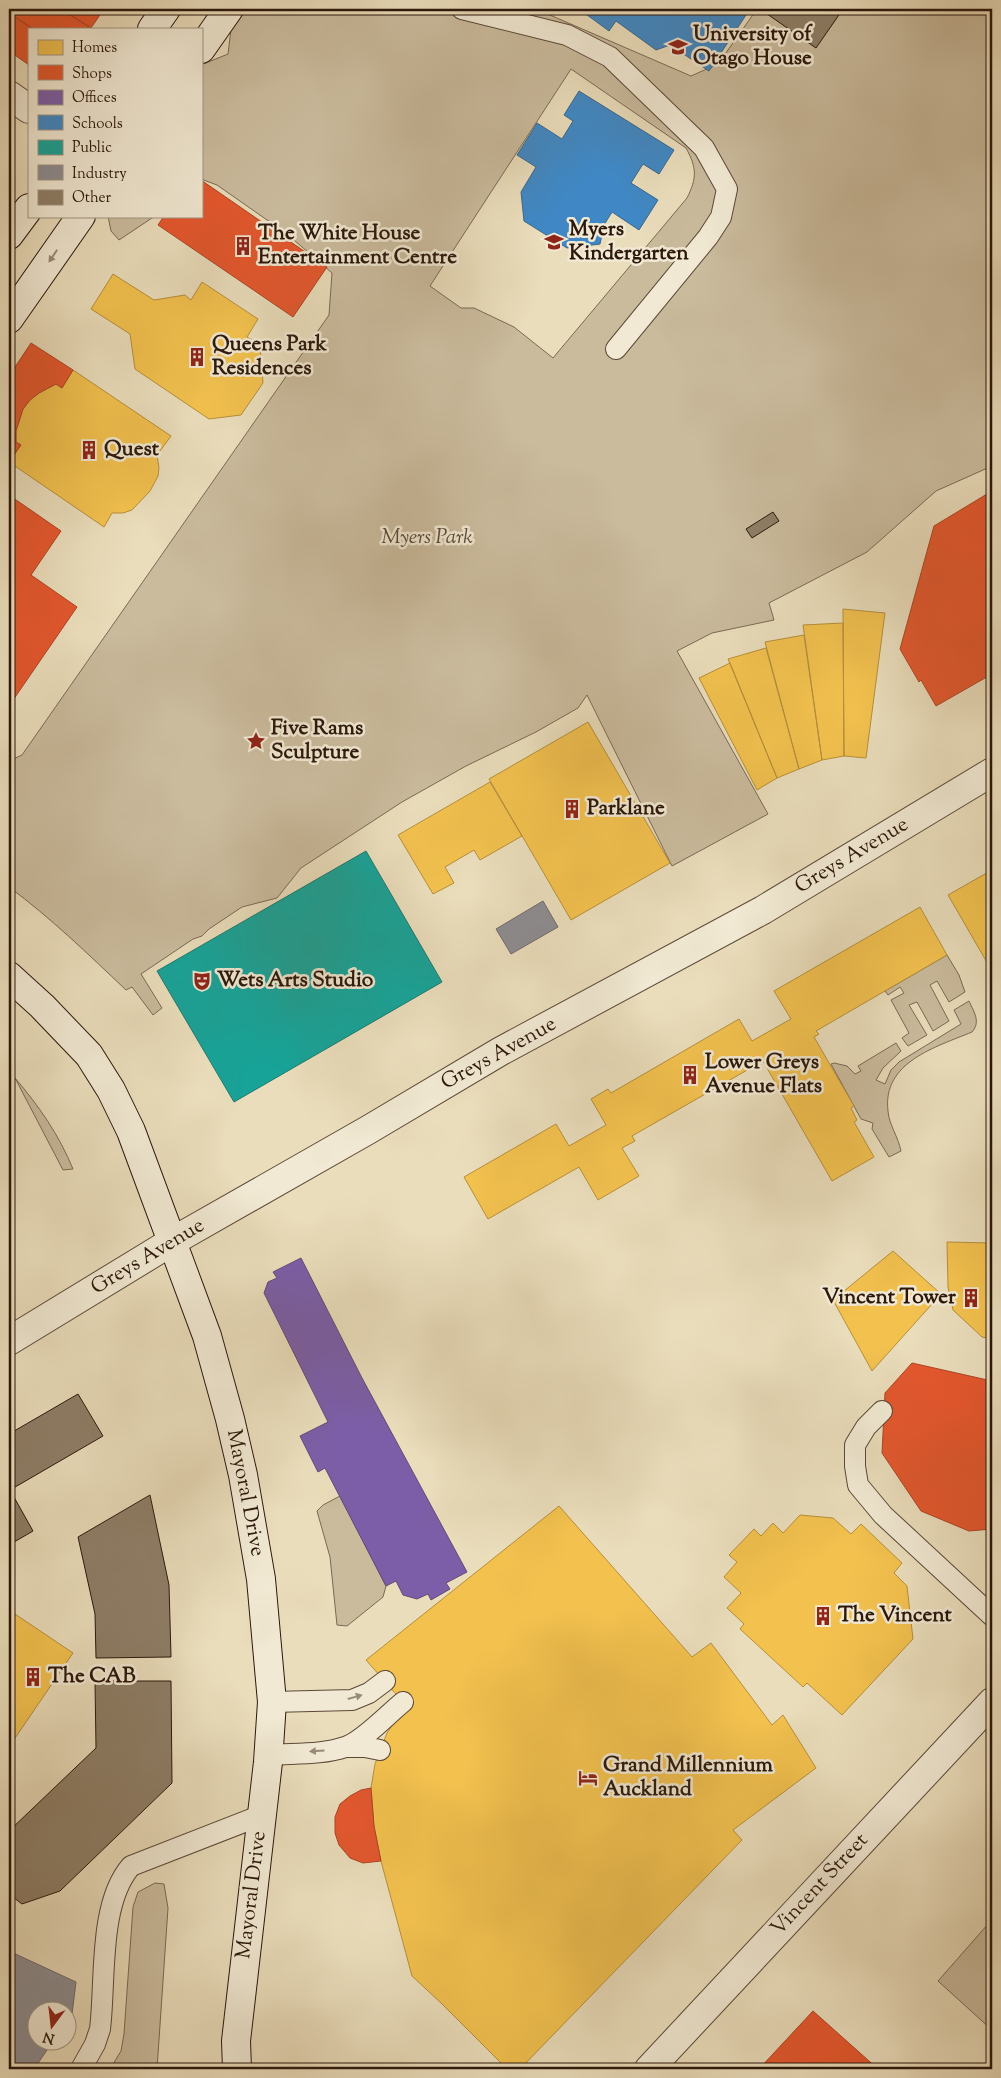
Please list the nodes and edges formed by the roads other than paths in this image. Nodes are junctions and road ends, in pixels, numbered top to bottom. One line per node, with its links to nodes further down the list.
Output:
1 (166, 9): 4 (street)
2 (229, 9): 5 (street)
3 (462, 9): 12 (lane)
4 (153, 28)
5 (202, 49)
6 (9, 94): 7 (street)
7 (28, 108)
8 (28, 209): 10 (street)
9 (80, 218): 11 (street, one-way to 11)
10 (9, 235)
11 (9, 319)
12 (616, 349)
13 (992, 772): 15 (street, Greys Avenue)
14 (9, 976): 15 (street, Mayoral Drive)
15 (173, 1241): 16 (street, Greys Avenue); 20 (street, Mayoral Drive)
16 (9, 1341)
17 (882, 1411): 18 (lane)
18 (992, 1616)
19 (385, 1680): 20 (lane, one-way to 19)
20 (272, 1702): 25 (street, Mayoral Drive)
21 (403, 1702): 23 (lane)
22 (992, 1702): 31 (street, Vincent Street)
23 (346, 1747): 24 (lane); 25 (lane, one-way to 25)
24 (380, 1750)
25 (269, 1755): 26 (street, Mayoral Drive)
26 (262, 1815): 27 (street, Mayoral Drive); 28 (lane)
27 (236, 2040): 29 (street); 30 (street, Mayoral Drive)
28 (81, 2069)
29 (228, 2069)
30 (236, 2069)
31 (649, 2069)

